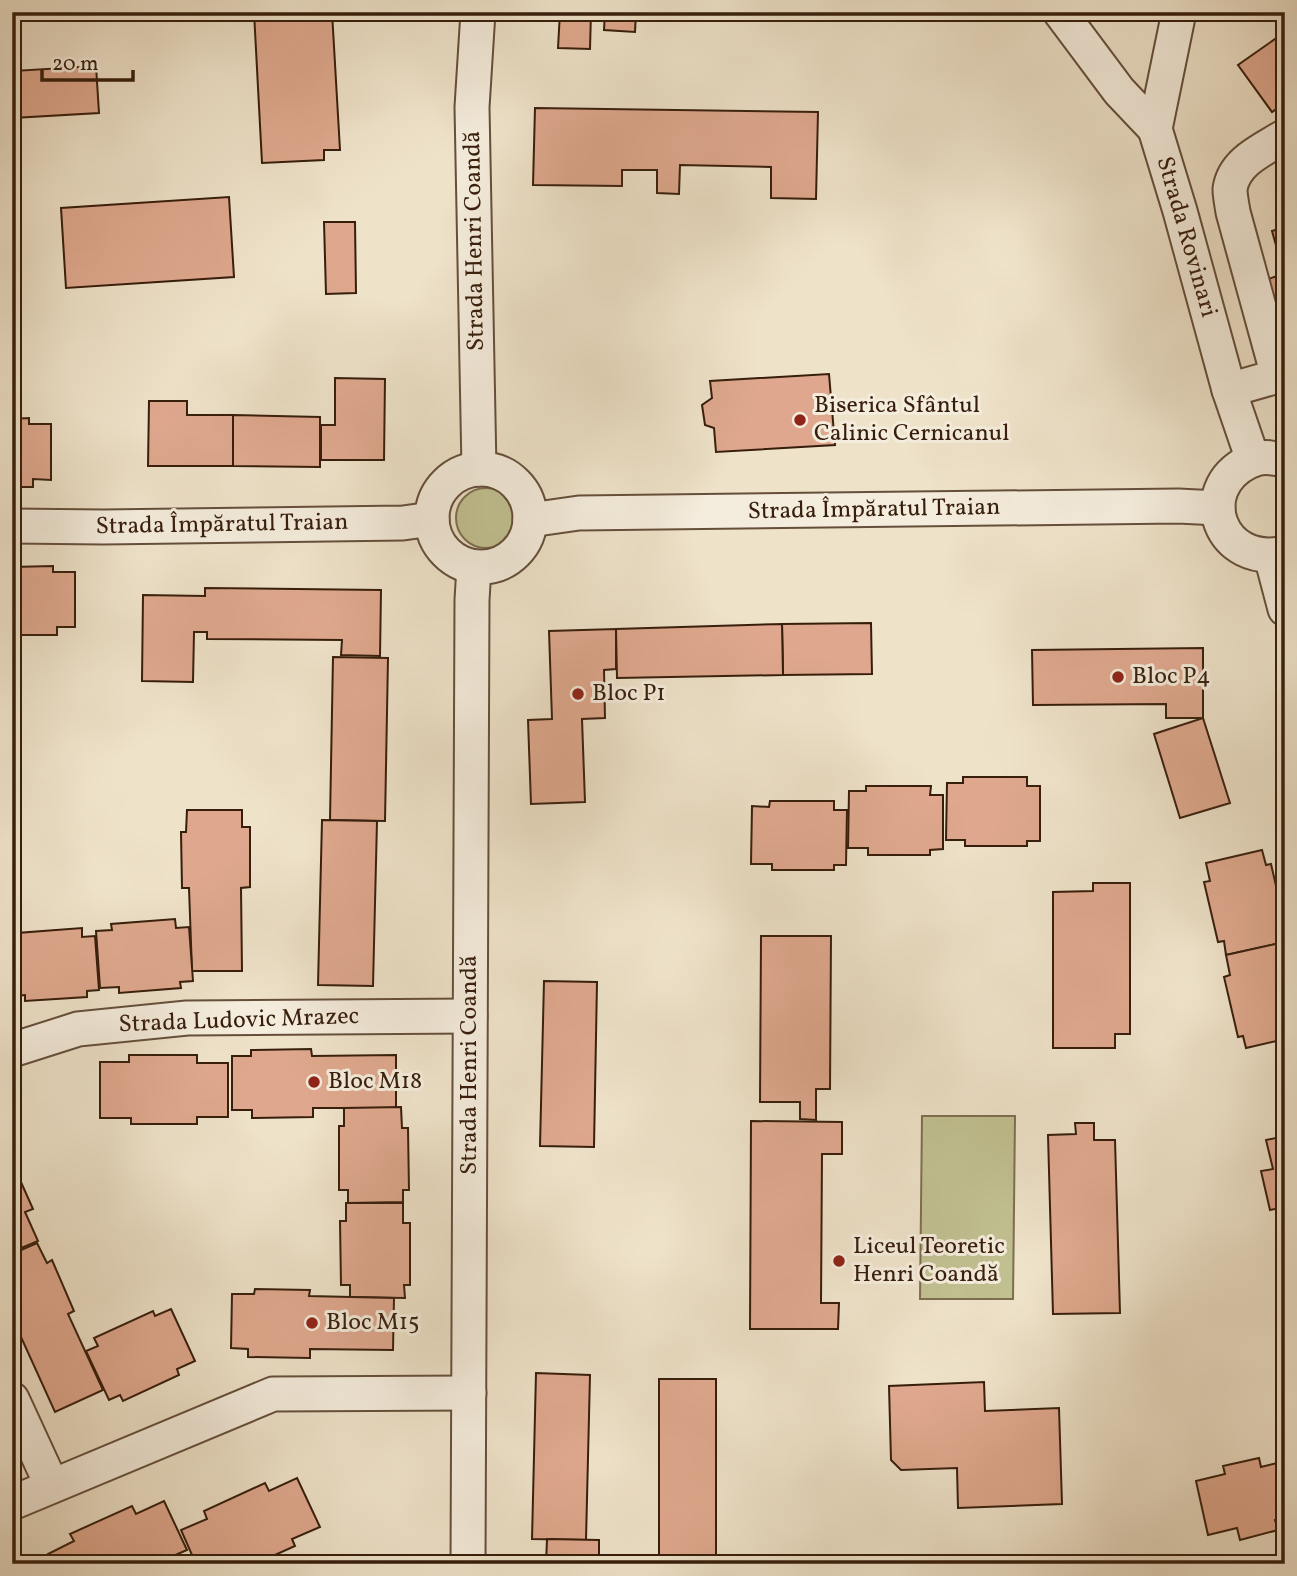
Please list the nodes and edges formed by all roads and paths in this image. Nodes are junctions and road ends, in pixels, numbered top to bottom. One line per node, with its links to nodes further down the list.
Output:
1 (478, 12): 8 (street, Strada Henri Coandă)
2 (1060, 12): 4 (street)
3 (1179, 12): 4 (street, Strada Rovinari)
4 (1155, 129): 6 (street, Strada Rovinari)
5 (1285, 136): 6 (street)
6 (1229, 390): 7 (street, Strada Rovinari)
7 (1269, 460): 9 (street)
8 (479, 470): 10 (street); 11 (street)
9 (1218, 508): 11 (street, Strada Împăratul Traian); 13 (street)
10 (432, 519): 12 (street, Strada Împăratul Traian); 14 (street)
11 (530, 520): 14 (street)
12 (12, 526)
13 (1278, 554): 15 (street)
14 (474, 567): 16 (street, Strada Henri Coandă)
15 (1285, 609)
16 (470, 1016): 17 (street, Strada Ludovic Mrazec); 18 (street, Strada Henri Coandă)
17 (12, 1050)
18 (469, 1393): 20 (street); 22 (street, Strada Henri Coandă)
19 (12, 1399): 20 (street)
20 (52, 1486): 21 (street)
21 (12, 1503)
22 (468, 1564)

